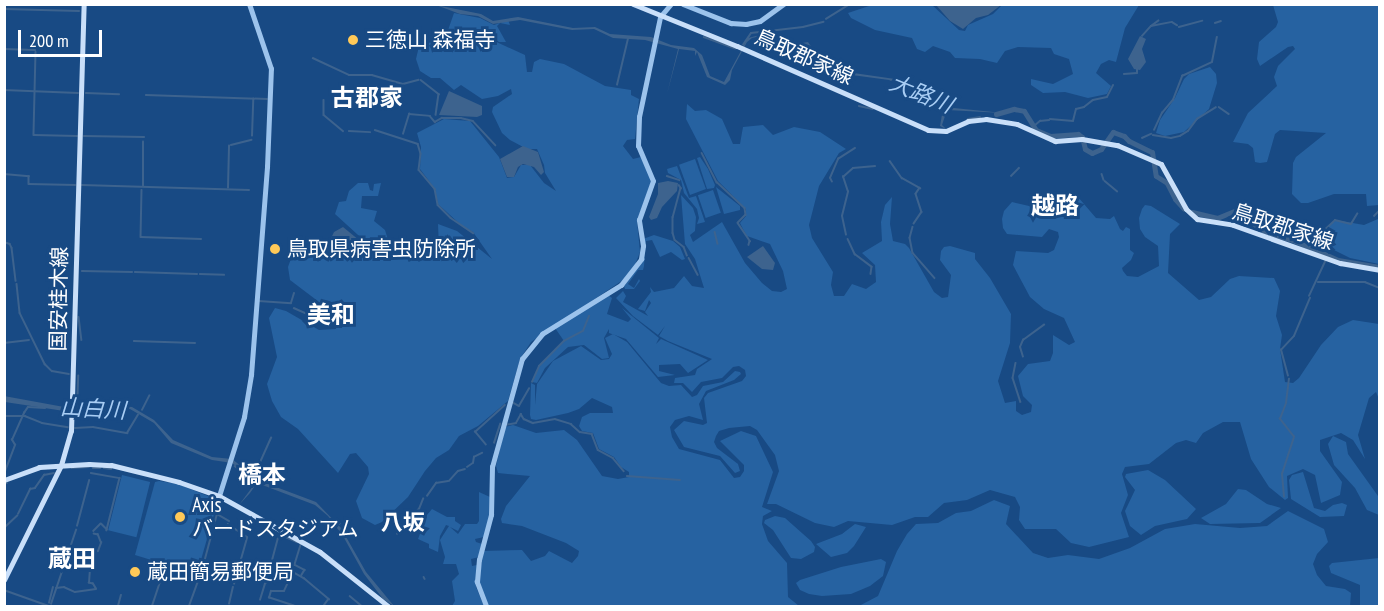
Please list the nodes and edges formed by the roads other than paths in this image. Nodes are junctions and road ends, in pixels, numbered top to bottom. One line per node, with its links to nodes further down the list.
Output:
1 (84, 4): 9 (main road, 国安桂木線)
2 (249, 4): 11 (street)
3 (633, 4): 7 (main road, 鳥取郡家線)
4 (671, 4): 7 (street)
5 (682, 4): 6 (street)
6 (783, 4)
7 (660, 17): 8 (main road, 鳥取郡家線); 14 (street)
8 (1380, 270)
9 (61, 465): 10 (main road); 11 (main road); 12 (main road, 国安桂木線)
10 (4, 480)
11 (219, 496): 13 (main road)
12 (4, 580)
13 (388, 606)
14 (486, 606)

